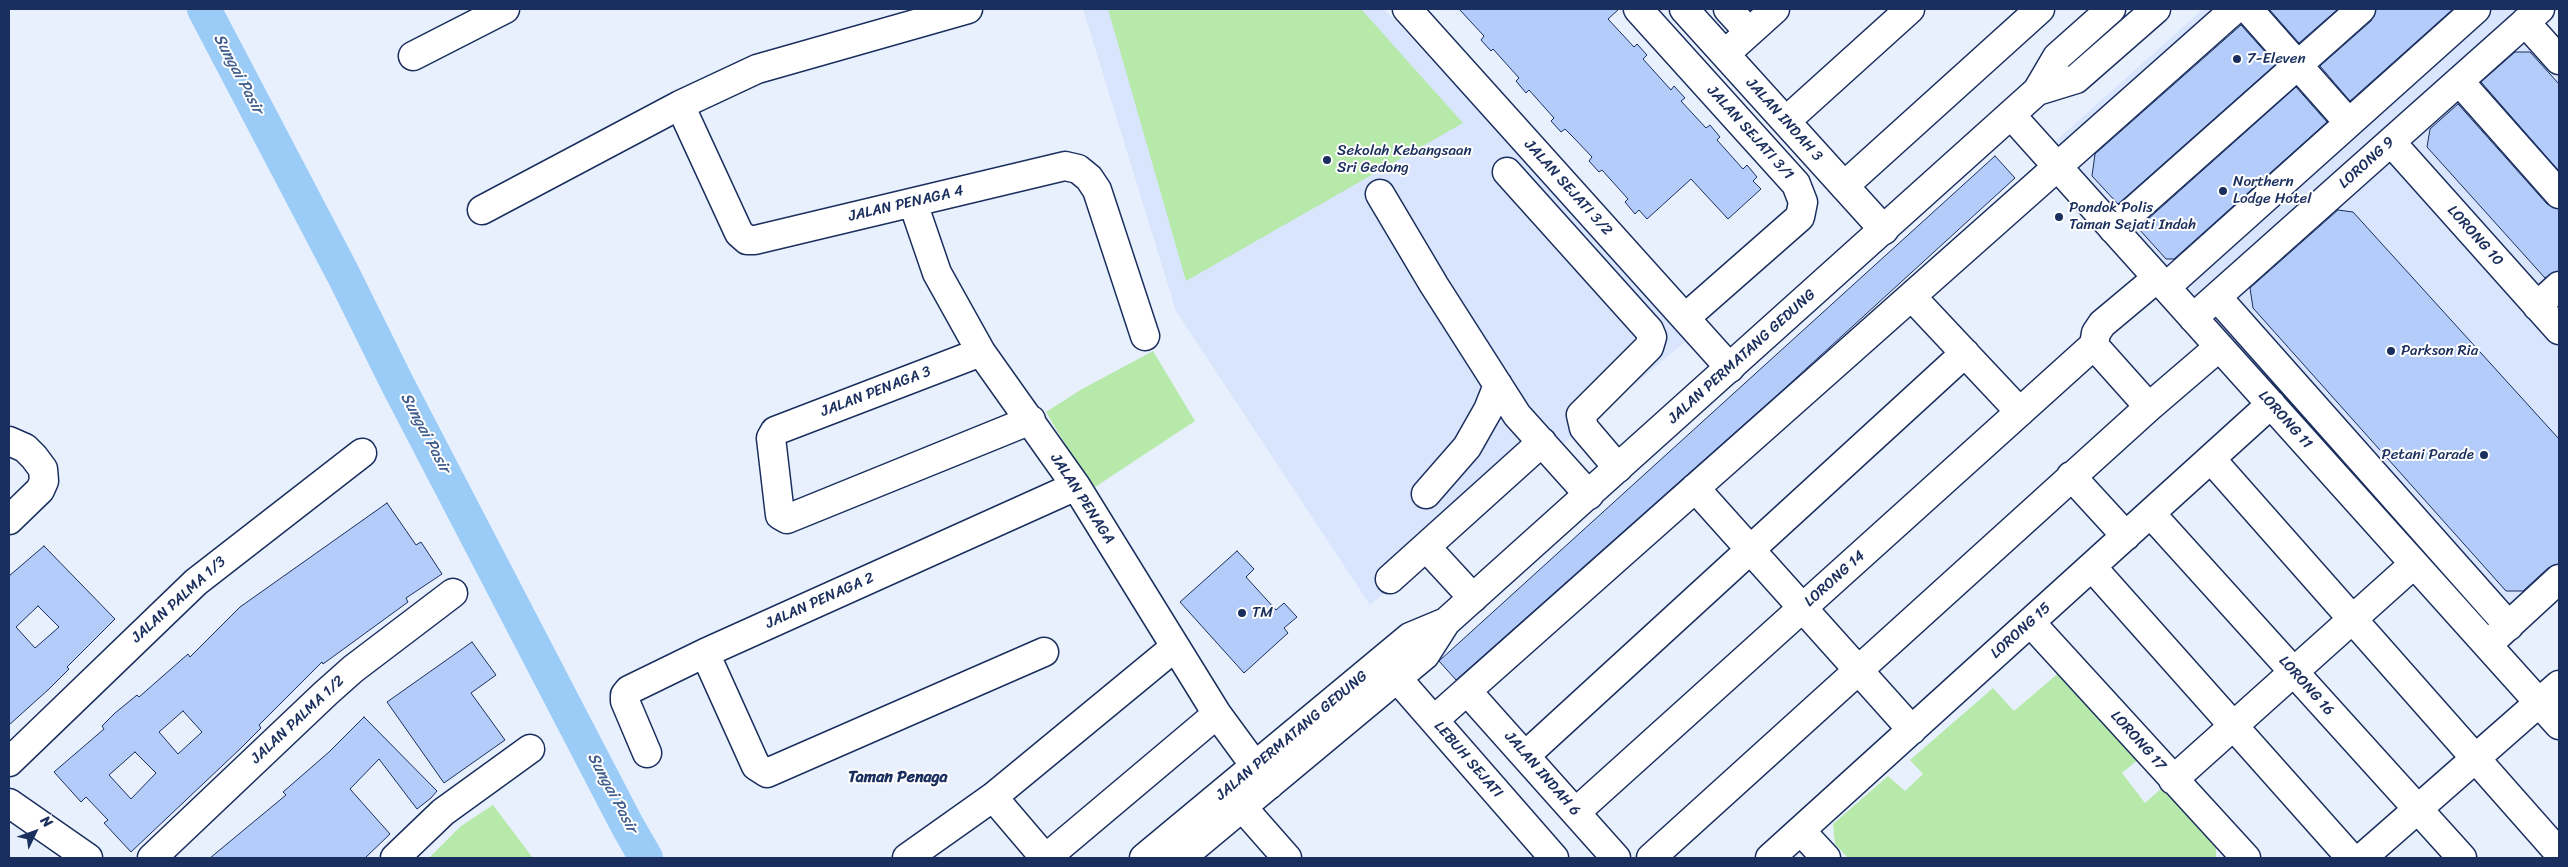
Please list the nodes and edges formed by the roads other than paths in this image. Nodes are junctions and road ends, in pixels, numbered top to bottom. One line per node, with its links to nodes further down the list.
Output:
1 (505, 9): 20 (street)
2 (968, 9): 16 (street)
3 (1407, 9): 46 (street, JALAN SEJATI 3/2)
4 (1638, 9): 46 (street, JALAN SEJATI 3/1)
5 (1684, 9): 19 (street, JALAN INDAH 3)
6 (1728, 9): 18 (street)
7 (1775, 9): 18 (street)
8 (1910, 9): 27 (street)
9 (2040, 9): 34 (street)
10 (2111, 9): 24 (street, JALAN PERMATANG GEDUNG)
11 (2156, 9): 24 (street, JALAN PERMATANG GEDUNG)
12 (2235, 9): 31 (street)
13 (2248, 9): 22 (street)
14 (2362, 9): 22 (street)
15 (2476, 9): 28 (street)
16 (942, 12): 25 (street)
17 (2533, 15): 21 (street); 23 (street, LORONG 9)
18 (1749, 32): 19 (street)
19 (1725, 54): 27 (street, JALAN INDAH 3)
20 (413, 56)
21 (2559, 60)
22 (2297, 65): 28 (street); 39 (street)
23 (2459, 81): 30 (street, LORONG 9); 36 (street)
24 (2037, 91): 26 (street, JALAN PERMATANG GEDUNG)
25 (680, 105): 37 (street, JALAN PENAGA 4); 38 (street)
26 (2011, 115): 31 (street, LORONG 11); 40 (street, JALAN PERMATANG GEDUNG)
27 (1786, 121): 34 (street, JALAN INDAH 3)
28 (2349, 123): 29 (street)
29 (2329, 141): 33 (street); 41 (street)
30 (2391, 142): 33 (street, LORONG 9); 45 (street, LORONG 10)
31 (2058, 168): 39 (street, LORONG 11); 43 (street)
32 (1507, 172): 64 (street)
33 (2357, 172): 44 (street, LORONG 9)
34 (1844, 186): 40 (street, JALAN INDAH 3)
35 (1380, 194): 55 (street)
36 (2559, 194)
37 (913, 203): 49 (street, JALAN PENAGA 4); 52 (street, JALAN PENAGA)
38 (482, 210)
39 (2113, 228): 41 (street, LORONG 11)
40 (1884, 230): 54 (street, JALAN PERMATANG GEDUNG)
41 (2161, 282): 47 (street, LORONG 11); 50 (street)
42 (2559, 286): 45 (street)
43 (1912, 297): 53 (street); 67 (street)
44 (2217, 297): 47 (street, LORONG 9); 84 (street)
45 (2538, 306): 48 (street, LORONG 10)
46 (1684, 318): 54 (street, JALAN SEJATI 3/2)
47 (2193, 318): 51 (street, LORONG 11)
48 (2559, 330)
49 (1145, 336)
50 (2094, 345): 57 (street); 58 (street, LORONG 14)
51 (2219, 347): 56 (street, LORONG 11); 57 (street)
52 (981, 352): 59 (street, JALAN PENAGA); 59 (street, JALAN PENAGA 3)
53 (1965, 353): 58 (street); 74 (street)
54 (1730, 368): 64 (street, JALAN PERMATANG GEDUNG)
55 (1498, 385): 61 (street); 68 (street)
56 (2271, 404): 63 (street, LORONG 15); 75 (street, LORONG 11)
57 (2149, 407): 65 (street)
58 (2020, 412): 81 (street, LORONG 14)
59 (1031, 420): 66 (street, JALAN PENAGA)
60 (9, 441): 71 (street)
61 (1542, 442): 69 (street); 73 (street)
62 (362, 453): 104 (street, JALAN PALMA 1/3)
63 (2211, 459): 70 (street, LORONG 15); 82 (street)
64 (1618, 468): 69 (street, JALAN PERMATANG GEDUNG)
65 (2071, 476): 72 (street); 90 (street)
66 (1076, 486): 86 (street, JALAN PENAGA); 88 (street, JALAN PENAGA 2)
67 (1695, 488): 74 (street); 93 (street)
68 (1426, 494)
69 (1589, 495): 80 (street, JALAN PERMATANG GEDUNG)
70 (2151, 514): 72 (street, LORONG 15); 91 (street, LORONG 16)
71 (9, 520)
72 (2126, 536): 76 (street, LORONG 15)
73 (1426, 547): 77 (street); 80 (street)
74 (1750, 549): 81 (street); 102 (street)
75 (2414, 564): 82 (street); 85 (street, LORONG 11)
76 (2092, 567): 83 (street, LORONG 15); 98 (street)
77 (1390, 579)
78 (2559, 580): 84 (street)
79 (453, 593): 115 (street, JALAN PALMA 1/2)
80 (1473, 598): 89 (street, JALAN PERMATANG GEDUNG)
81 (1802, 608): 90 (street); 111 (street, LORONG 14)
82 (2353, 618): 91 (street); 103 (street)
83 (2031, 622): 99 (street, LORONG 15); 106 (street, LORONG 17)
84 (2509, 626): 85 (street)
85 (2487, 645): 94 (street, LORONG 11)
86 (1175, 647): 95 (street, JALAN PENAGA); 107 (street)
87 (1044, 652): 88 (street)
88 (705, 653): 101 (street, JALAN PENAGA 2)
89 (1390, 670): 96 (street, LEBUH SEJATI); 105 (street, JALAN PERMATANG GEDUNG)
90 (1858, 670): 99 (street); 124 (street)
91 (2293, 673): 98 (street); 110 (street, LORONG 16)
92 (2559, 685): 94 (street)
93 (1468, 691): 96 (street); 102 (street, JALAN INDAH 6)
94 (2539, 703): 97 (street, LORONG 11); 103 (street)
95 (1217, 714): 105 (street, JALAN PENAGA); 118 (street)
96 (1434, 720): 122 (street, LEBUH SEJATI)
97 (2559, 725)
98 (2233, 727): 106 (street); 128 (street)
99 (1912, 730): 112 (street, LORONG 15)
100 (530, 750): 116 (street)
101 (647, 753)
102 (1526, 755): 111 (street, JALAN INDAH 6)
103 (2476, 760): 110 (street); 113 (street)
104 (9, 762)
105 (1263, 776): 109 (street, JALAN PERMATANG GEDUNG); 119 (street, JALAN PERMATANG GEDUNG)
106 (2173, 780): 127 (street, LORONG 17)
107 (993, 797): 117 (street); 118 (street)
108 (9, 803): 114 (street)
109 (1243, 808): 120 (street, JALAN PERMATANG GEDUNG); 121 (street)
110 (2418, 810): 129 (street); 130 (street, LORONG 16)
111 (1576, 812): 123 (street, JALAN INDAH 6)
112 (1801, 831): 125 (street, LORONG 15); 126 (street)
113 (2559, 853)
114 (88, 858)
115 (152, 858)
116 (395, 858)
117 (907, 858)
118 (1046, 858)
119 (1144, 858)
120 (1181, 858)
121 (1286, 858)
122 (1554, 858)
123 (1616, 858)
124 (1651, 858)
125 (1770, 858)
126 (1826, 858)
127 (2246, 858)
128 (2350, 858)
129 (2362, 858)
130 (2462, 858)

